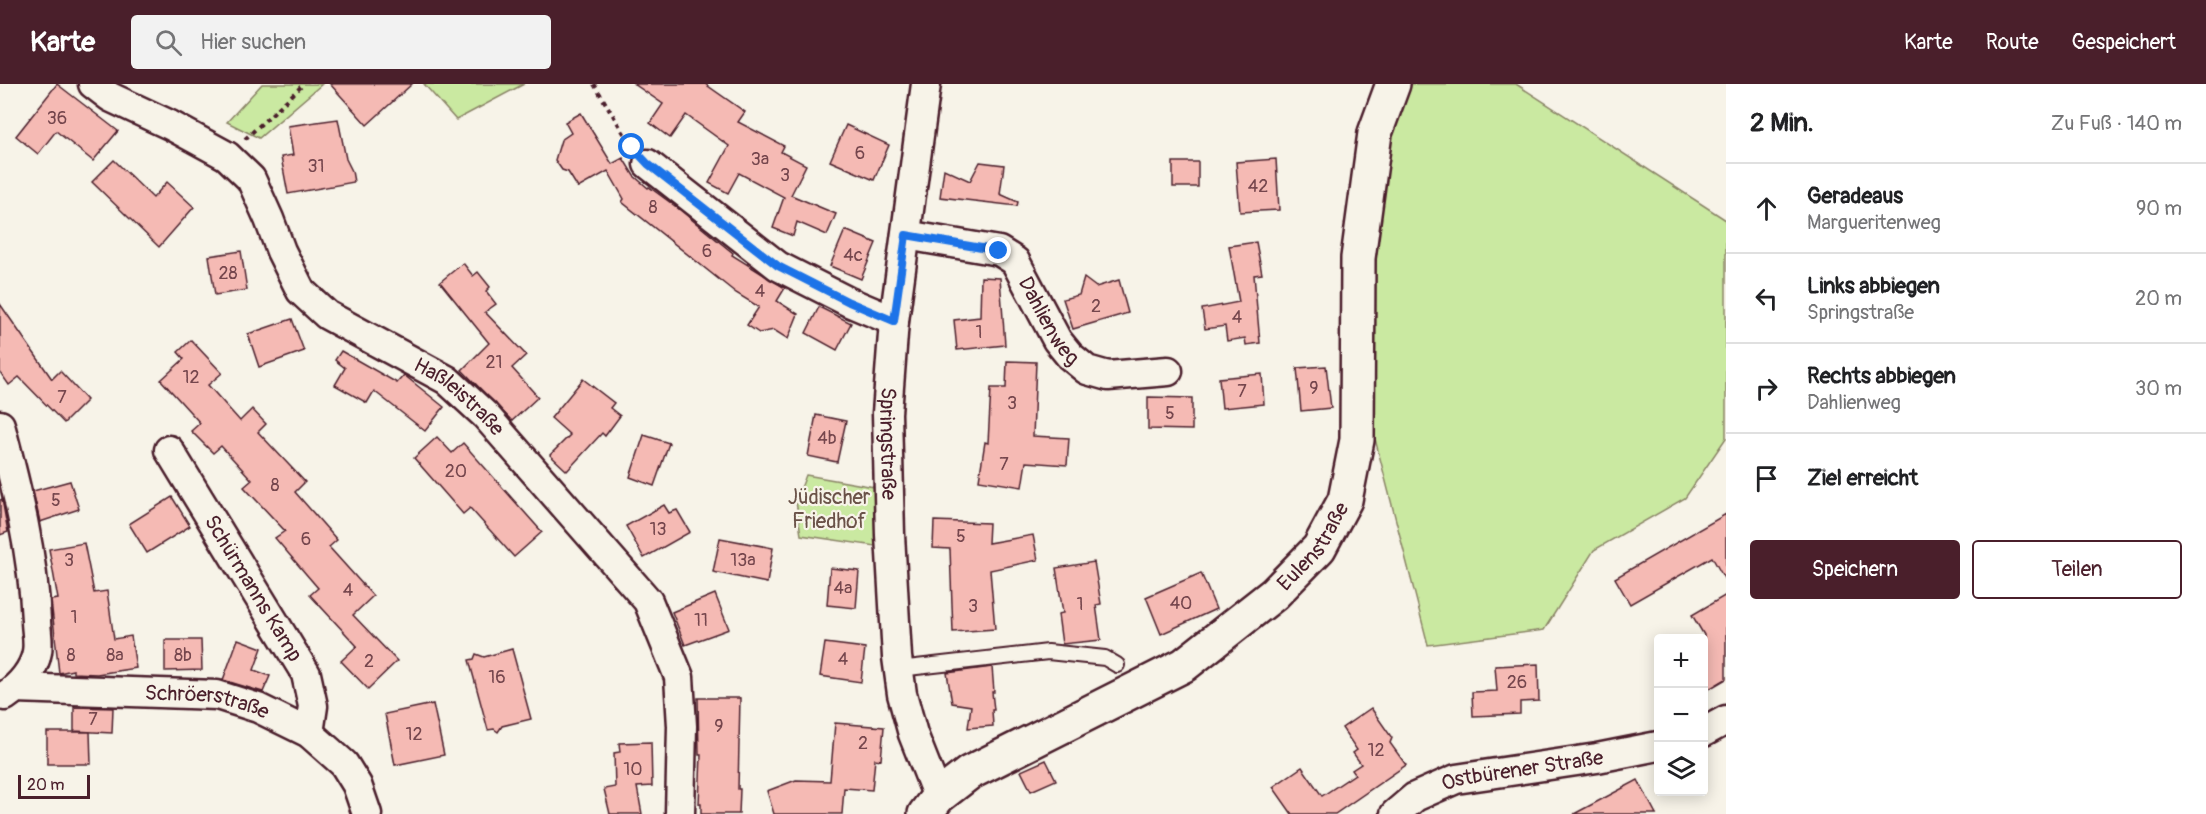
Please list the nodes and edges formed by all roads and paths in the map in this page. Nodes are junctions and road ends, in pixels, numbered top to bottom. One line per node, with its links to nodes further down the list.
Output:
1 (93, 84): 6 (street, Haßleistraße)
2 (304, 84): 6 (path)
3 (594, 84): 7 (path)
4 (926, 84): 8 (street, Springstraße)
5 (1393, 84): 20 (main road, Eulenstraße)
6 (227, 156): 22 (street, Haßleistraße)
7 (648, 164): 9 (street)
8 (906, 235): 9 (street, Springstraße); 10 (street, Dahlienweg)
9 (894, 321): 14 (street, Springstraße)
10 (1168, 372)
11 (0, 425): 15 (street)
12 (169, 450): 18 (street, Schürmanns Kamp)
13 (1117, 665): 14 (lane)
14 (899, 669): 20 (street, Springstraße)
15 (8, 694): 18 (street, Schröerstraße)
16 (1726, 720): 17 (street)
17 (1708, 730)
18 (309, 734): 21 (street, Schröerstraße)
19 (1654, 747): 23 (street, Ostbürener Straße)
20 (931, 805)
21 (367, 814)
22 (680, 814)
23 (1395, 814)

